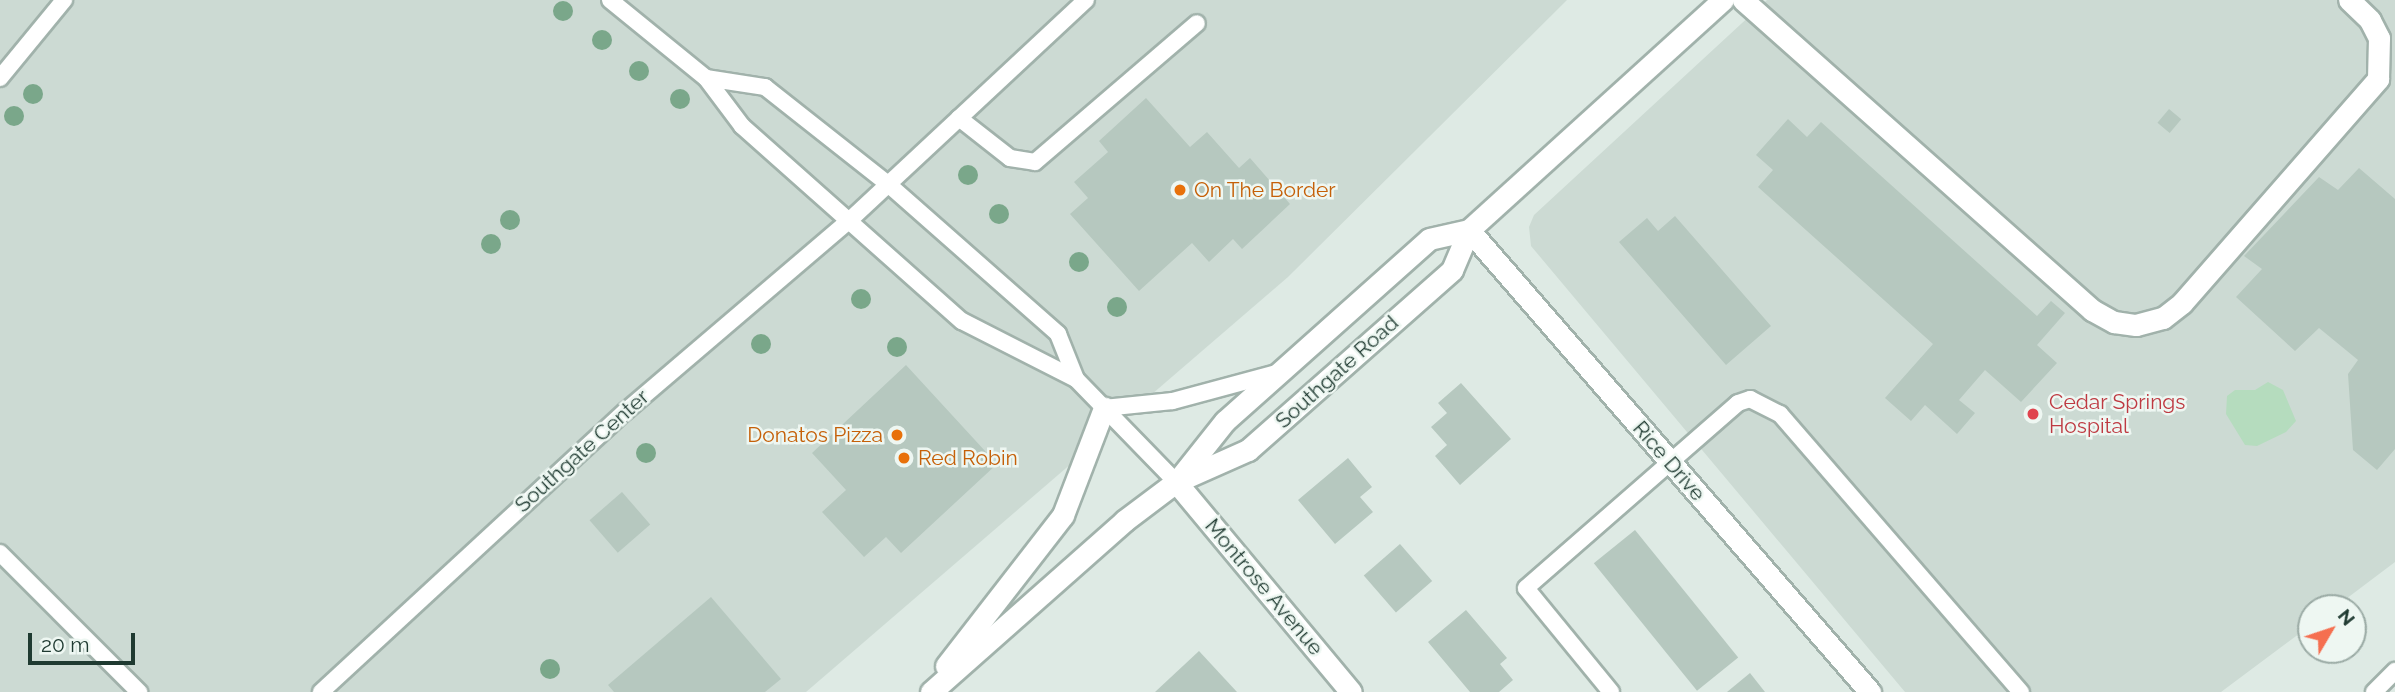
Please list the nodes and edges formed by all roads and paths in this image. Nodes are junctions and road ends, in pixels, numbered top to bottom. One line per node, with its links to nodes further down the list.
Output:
1 (64, 0): 8 (lane)
2 (610, 0): 9 (lane)
3 (1086, 0): 10 (lane, Southgate Center)
4 (1723, 0): 13 (street, Southgate Road)
5 (1743, 0): 6 (street)
6 (2349, 0)
7 (1196, 23): 10 (lane)
8 (0, 78)
9 (706, 78): 11 (lane); 12 (lane)
10 (959, 118): 11 (lane, Southgate Center)
11 (888, 184): 12 (lane, Southgate Center); 15 (lane)
12 (851, 219): 15 (lane); 22 (lane, Southgate Center)
13 (1469, 230): 14 (street, Southgate Road); 17 (street, Rice Drive); 18 (street, Southgate Road)
14 (1279, 373): 16 (lane); 18 (street, Southgate Road)
15 (1076, 379): 16 (lane)
16 (1104, 408): 18 (lane); 23 (street)
17 (1669, 461): 25 (lane); 26 (street, Rice Drive); 27 (lane)
18 (1176, 482): 23 (street, Southgate Road); 24 (street, Montrose Avenue)
19 (0, 553): 21 (lane)
20 (2395, 671): 28 (lane)
21 (139, 692)
22 (321, 692)
23 (928, 692)
24 (1351, 692)
25 (1611, 692)
26 (1870, 692)
27 (2021, 692)
28 (2374, 692)

